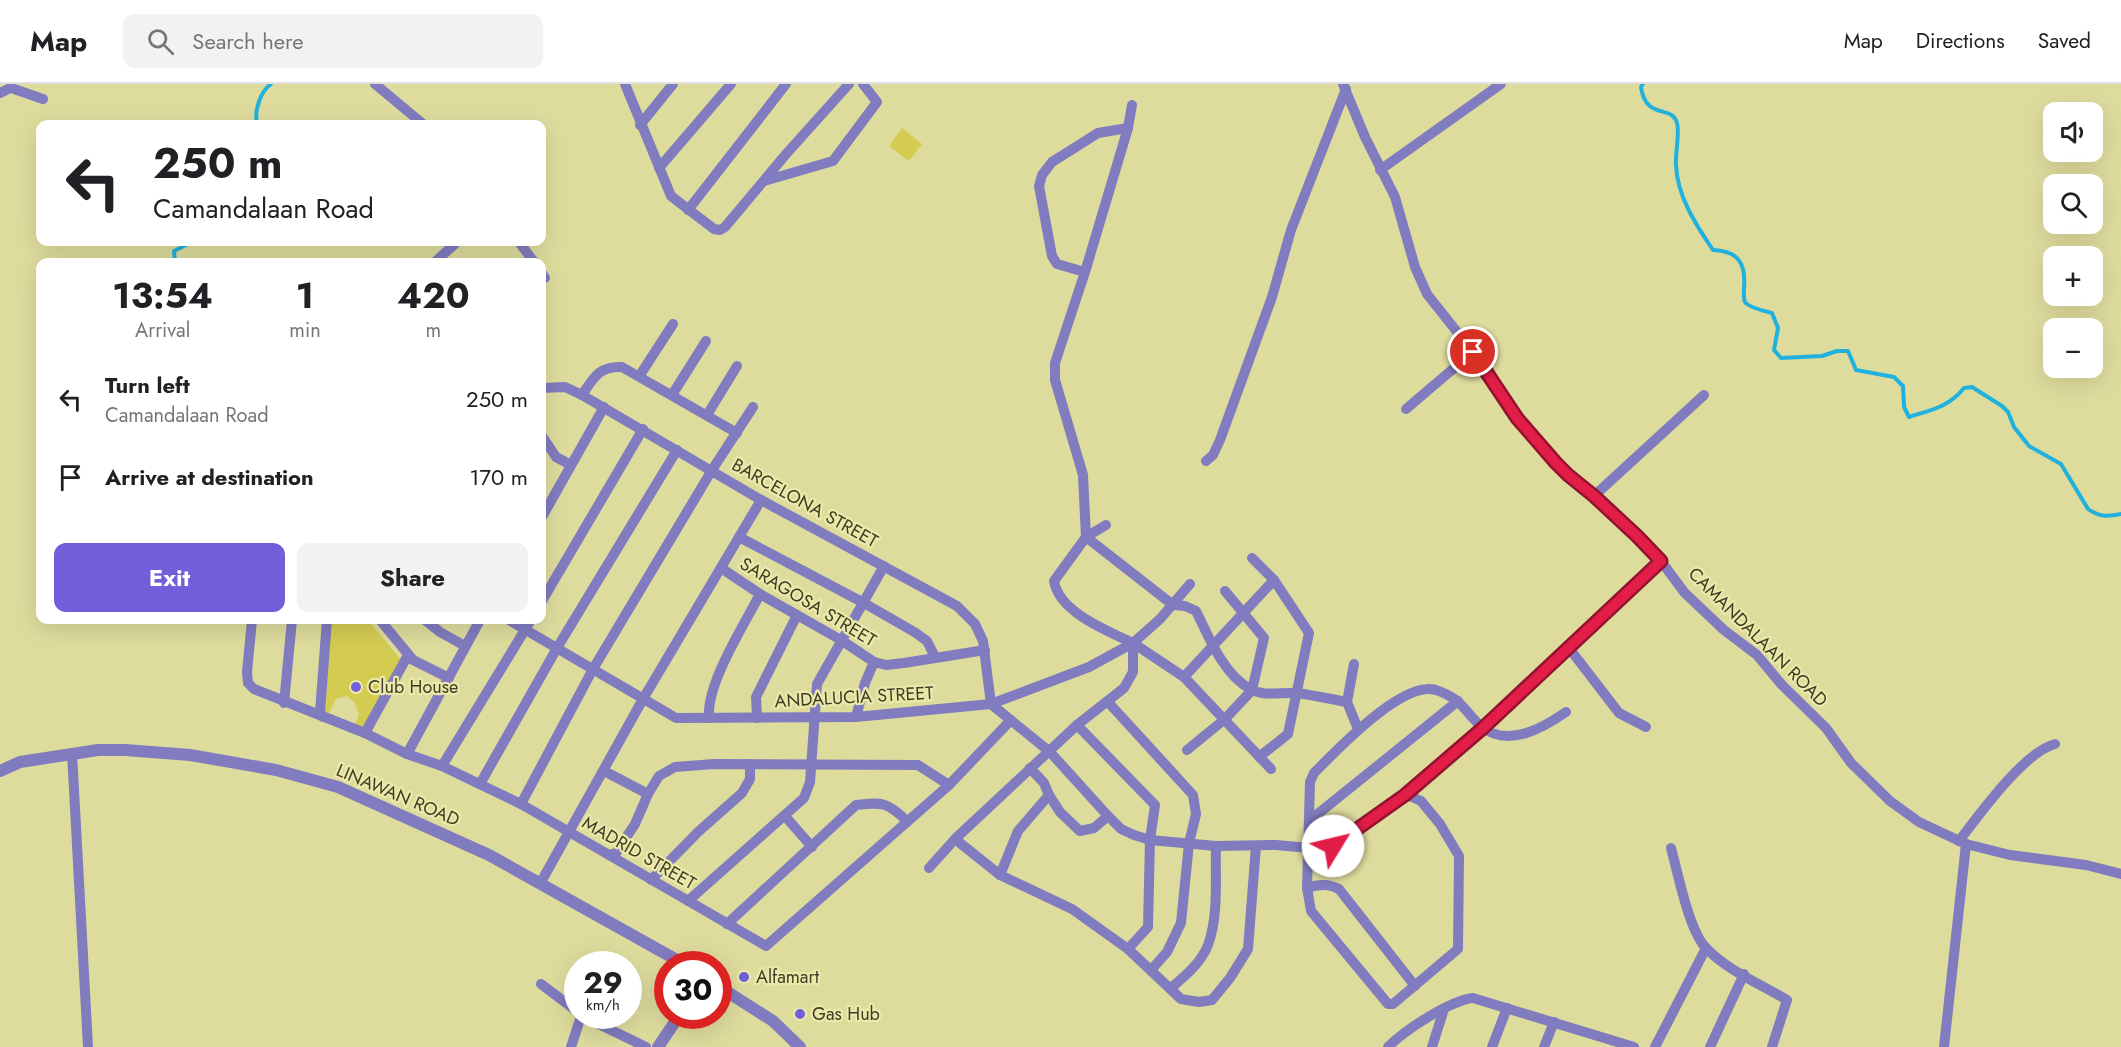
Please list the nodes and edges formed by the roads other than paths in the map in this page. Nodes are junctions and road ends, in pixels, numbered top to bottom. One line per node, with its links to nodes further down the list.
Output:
1 (375, 84): 13 (street)
2 (625, 84): 14 (street)
3 (673, 84): 14 (street)
4 (731, 84): 16 (street)
5 (786, 84): 19 (street)
6 (849, 84): 18 (street)
7 (862, 84): 18 (street)
8 (1501, 84): 17 (street)
9 (1344, 86): 17 (street, CAMANDALAAN ROAD); 40 (street)
10 (0, 93): 11 (street)
11 (43, 99)
12 (1132, 105): 15 (street)
13 (418, 120)
14 (640, 125): 16 (street)
15 (1128, 128): 22 (street); 22 (street)
16 (659, 168): 19 (street)
17 (1380, 170): 25 (street, CAMANDALAAN ROAD)
18 (764, 181): 19 (street)
19 (688, 210)
20 (453, 246): 21 (street)
21 (439, 258)
22 (1085, 272): 48 (street)
23 (674, 324): 27 (street)
24 (706, 341): 31 (street)
25 (1473, 352): 34 (street); 43 (street, CAMANDALAAN ROAD)
26 (737, 366): 35 (street)
27 (640, 375): 29 (street); 31 (street)
28 (546, 388): 29 (street, BARCELONA STREET)
29 (582, 395): 33 (street, BARCELONA STREET)
30 (1704, 395): 43 (street)
31 (672, 396): 35 (street)
32 (753, 406): 37 (street)
33 (604, 407): 36 (street, BARCELONA STREET); 41 (street)
34 (1406, 409)
35 (706, 415): 37 (street)
36 (643, 429): 39 (street, BARCELONA STREET); 56 (street)
37 (737, 433): 42 (street)
38 (546, 442): 41 (street)
39 (677, 450): 42 (street, BARCELONA STREET); 72 (street)
40 (1206, 461)
41 (571, 465): 44 (street)
42 (712, 470): 45 (street, BARCELONA STREET); 80 (street)
43 (1594, 496): 50 (street, CAMANDALAAN ROAD)
44 (546, 498)
45 (761, 500): 47 (street); 51 (street, BARCELONA STREET)
46 (1106, 525): 48 (street)
47 (740, 537): 52 (street); 58 (street)
48 (1086, 537): 59 (street); 70 (street)
49 (1252, 558): 53 (street)
50 (1661, 561): 74 (street); 130 (street, CAMANDALAAN ROAD)
51 (885, 566): 58 (street); 75 (street, BARCELONA STREET)
52 (721, 568): 57 (street, SARAGOSA STREET); 85 (street)
53 (1274, 580): 60 (street); 84 (street)
54 (1190, 584): 59 (street, ANDALUCIA STREET)
55 (1225, 591): 60 (street)
56 (546, 594)
57 (760, 594): 61 (street, SARAGOSA STREET); 94 (street)
58 (864, 603): 69 (street); 77 (street)
59 (1173, 605): 70 (street, ANDALUCIA STREET); 73 (street)
60 (1244, 613): 73 (street); 83 (street)
61 (797, 615): 69 (street, SARAGOSA STREET); 95 (street)
62 (252, 624): 89 (street, MADRID STREET)
63 (292, 624): 89 (street)
64 (327, 624): 92 (street)
65 (383, 624): 76 (street)
66 (430, 624): 71 (street)
67 (478, 624): 71 (street)
68 (528, 624): 72 (street, ANDALUCIA STREET); 112 (street)
69 (841, 640): 78 (street, SARAGOSA STREET); 96 (street)
70 (1133, 643): 81 (street); 87 (street); 90 (street, ANDALUCIA STREET)
71 (465, 646): 82 (street)
72 (557, 648): 80 (street, ANDALUCIA STREET); 117 (street)
73 (1213, 648): 81 (street); 83 (street)
74 (1569, 648): 100 (street); 101 (street)
75 (985, 650): 77 (street, SARAGOSA STREET); 90 (street, BARCELONA STREET)
76 (408, 655): 82 (street); 103 (street)
77 (935, 657): 78 (street, SARAGOSA STREET)
78 (874, 662): 93 (street)
79 (1354, 664): 88 (street)
80 (593, 669): 85 (street, ANDALUCIA STREET); 122 (street)
81 (1184, 677): 97 (street)
82 (449, 678): 108 (street)
83 (1252, 690): 84 (street); 97 (street)
84 (1296, 693): 88 (street); 109 (street)
85 (643, 699): 94 (street, ANDALUCIA STREET); 116 (street)
86 (1458, 701): 101 (street); 102 (street); 126 (street)
87 (1108, 702): 99 (street); 131 (street)
88 (1347, 702): 102 (street)
89 (284, 703): 92 (street, MADRID STREET)
90 (991, 704): 93 (street, ANDALUCIA STREET); 98 (street)
91 (1566, 712): 101 (street)
92 (323, 717): 103 (street, MADRID STREET)
93 (856, 717): 96 (street, ANDALUCIA STREET)
94 (709, 718): 95 (street, ANDALUCIA STREET)
95 (756, 718): 96 (street, ANDALUCIA STREET)
96 (814, 718): 111 (street)
97 (1225, 719): 105 (street); 109 (street)
98 (1011, 720): 106 (street); 118 (street, MADRID STREET)
99 (1077, 725): 106 (street); 129 (street)
100 (1646, 726)
101 (1483, 728): 121 (street)
102 (1358, 729): 126 (street)
103 (365, 733): 108 (street, MADRID STREET)
104 (2055, 744): 130 (street)
105 (1187, 750)
106 (1050, 752): 113 (street); 124 (street)
107 (72, 753): 115 (street, LINAWAN ROAD); 142 (street, LINAWAN ROAD); 163 (street)
108 (407, 754): 112 (street, MADRID STREET)
109 (1260, 757): 114 (street)
110 (750, 764): 111 (street); 119 (street); 141 (street)
111 (811, 765): 118 (street); 123 (street)
112 (441, 766): 117 (street, MADRID STREET)
113 (1030, 768): 120 (street); 128 (street)
114 (1271, 769)
115 (0, 771)
116 (604, 771): 119 (street); 127 (street)
117 (480, 784): 122 (street, MADRID STREET)
118 (949, 785): 125 (street, MADRID STREET)
119 (648, 794): 137 (street)
120 (1049, 795): 124 (street); 140 (street)
121 (1405, 795): 135 (street); 152 (street)
122 (521, 804): 127 (street, MADRID STREET)
123 (785, 816): 134 (street); 144 (street)
124 (1107, 816): 129 (street)
125 (907, 820): 134 (street); 145 (street, MADRID STREET)
126 (1309, 821): 135 (street)
127 (569, 832): 137 (street, MADRID STREET); 142 (street)
128 (955, 839): 138 (street); 140 (street)
129 (1150, 840): 131 (street); 146 (street)
130 (1962, 842): 139 (street, CAMANDALAAN ROAD); 176 (street)
131 (1189, 843): 132 (street); 149 (street)
132 (1216, 846): 133 (street); 153 (street)
133 (1256, 846): 135 (street); 153 (street)
134 (812, 847): 145 (street)
135 (1310, 848): 143 (street)
136 (1671, 848): 147 (street)
137 (609, 855): 141 (street, MADRID STREET)
138 (929, 868)
139 (2121, 874)
140 (1000, 875): 146 (street)
141 (651, 880): 144 (street, MADRID STREET)
142 (541, 882): 148 (street, LINAWAN ROAD)
143 (1307, 888): 152 (street); 152 (street)
144 (688, 901): 145 (street, MADRID STREET)
145 (727, 924)
146 (1128, 948): 149 (street)
147 (1706, 948): 150 (street); 173 (street)
148 (661, 951)
149 (1152, 969): 153 (street)
150 (1744, 974): 174 (street); 175 (street)
151 (541, 984): 155 (street)
152 (1415, 986)
153 (1171, 988)
154 (732, 995): 167 (street)
155 (564, 1002)
156 (1507, 1008): 157 (street); 158 (street); 170 (street)
157 (1444, 1009): 168 (street); 169 (street)
158 (1554, 1022): 162 (street); 171 (street)
159 (576, 1029): 164 (street)
160 (610, 1029): 165 (street)
161 (670, 1029): 166 (street)
162 (1600, 1042): 172 (street)
163 (88, 1047)
164 (571, 1047)
165 (646, 1047)
166 (658, 1047)
167 (800, 1047)
168 (1388, 1047)
169 (1432, 1047)
170 (1492, 1047)
171 (1544, 1047)
172 (1634, 1047)
173 (1655, 1047)
174 (1710, 1047)
175 (1772, 1047)
176 (1944, 1047)

